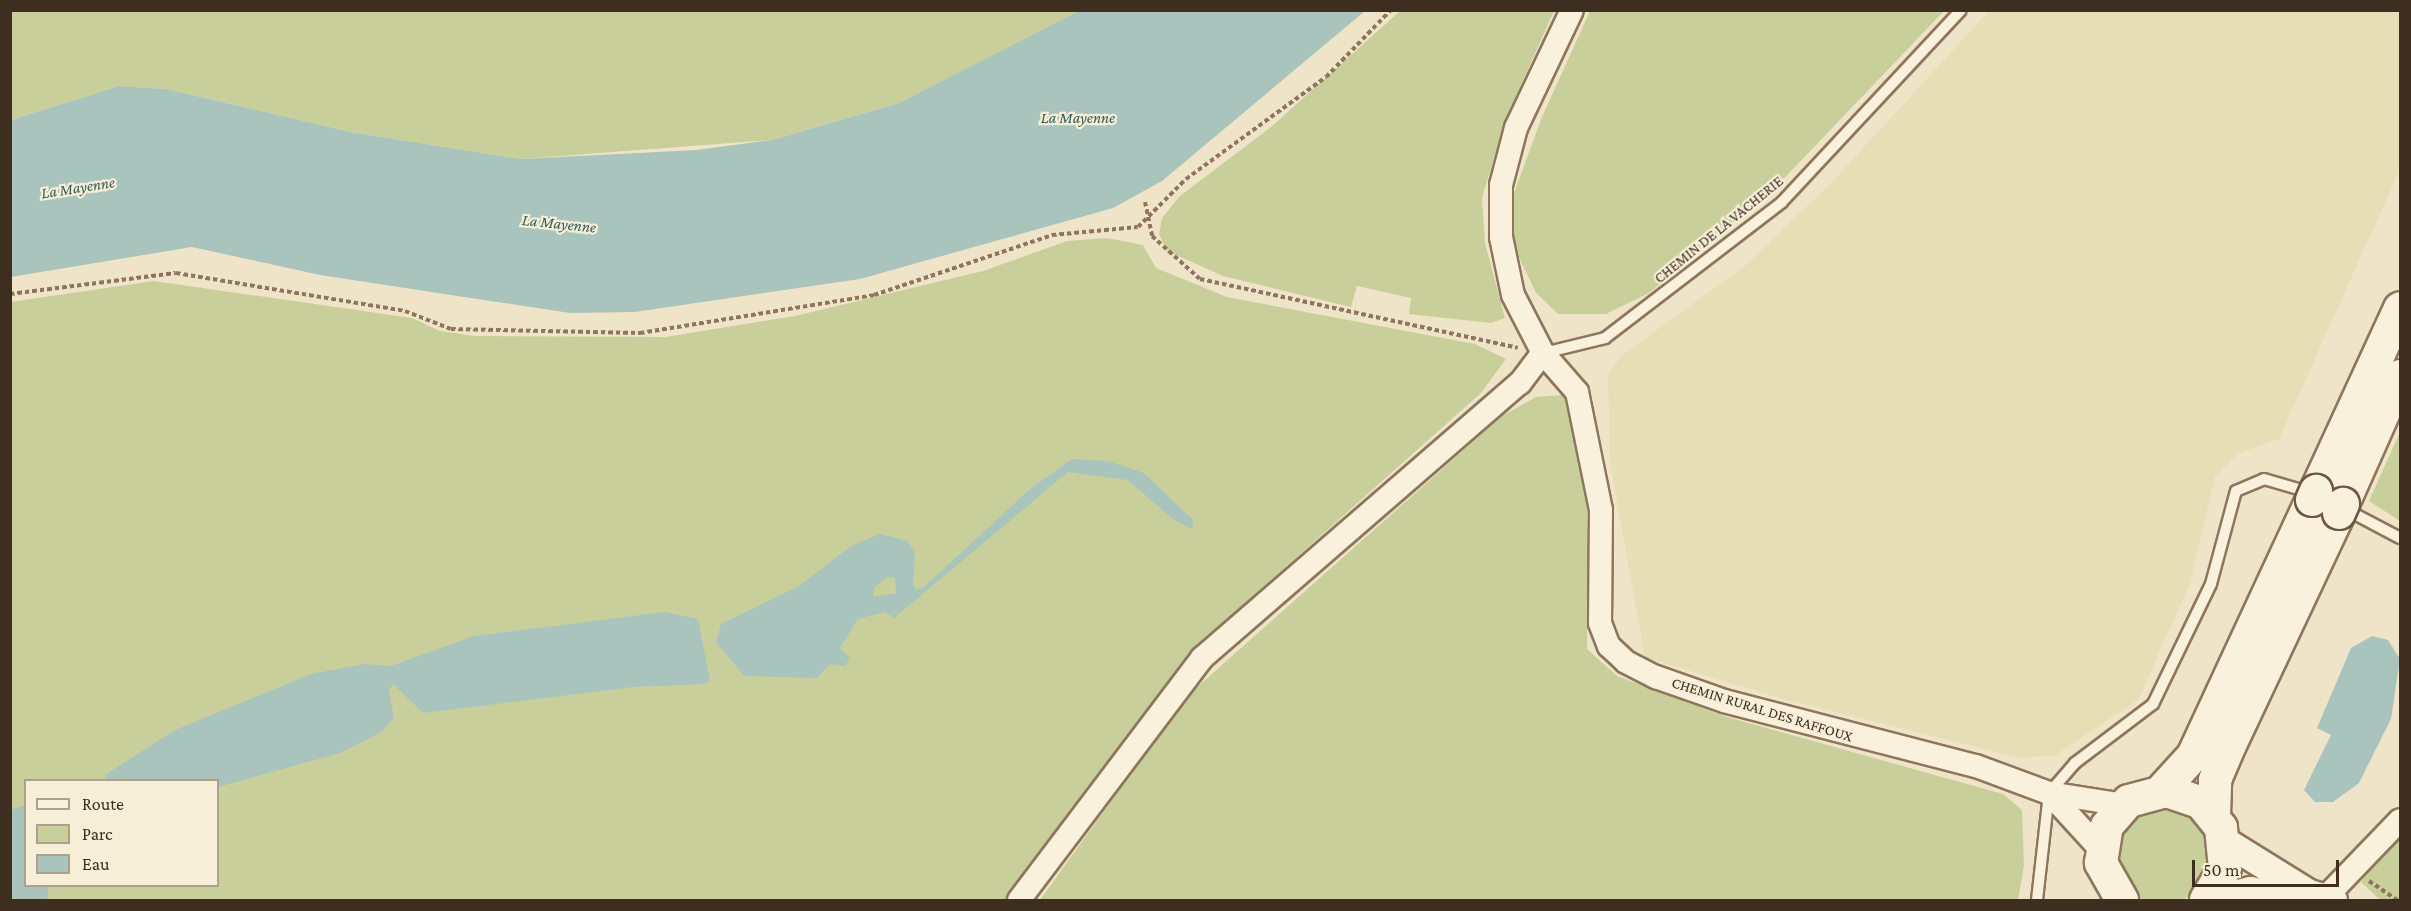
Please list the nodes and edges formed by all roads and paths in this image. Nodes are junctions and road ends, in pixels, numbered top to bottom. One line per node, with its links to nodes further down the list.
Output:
1 (1391, 10): 5 (path)
2 (1572, 10): 8 (street, CHEMIN RURAL DES RAFFOUX)
3 (1961, 10): 8 (lane, CHEMIN DE LA VACHERIE)
4 (1145, 202): 5 (path)
5 (1147, 220): 6 (path); 8 (path)
6 (10, 294)
7 (2400, 308): 10 (main road)
8 (1543, 353): 13 (street, CHEMIN RURAL DES RAFFOUX); 20 (street)
9 (2400, 376): 10 (main road)
10 (2328, 502): 11 (lane); 12 (main road); 13 (lane); 16 (main road)
11 (2400, 538)
12 (2161, 791): 14 (main road); 16 (main road)
13 (2049, 793): 14 (street, CHEMIN RURAL DES RAFFOUX); 17 (street, CHEMIN RURAL DES RAFFOUX); 21 (lane)
14 (2125, 805): 17 (main road)
15 (2400, 820): 19 (street)
16 (2220, 829): 19 (street); 22 (main road)
17 (2102, 850): 18 (main road)
18 (2107, 894)
19 (2317, 897): 22 (street)
20 (1019, 900)
21 (2037, 900)
22 (2207, 900)

